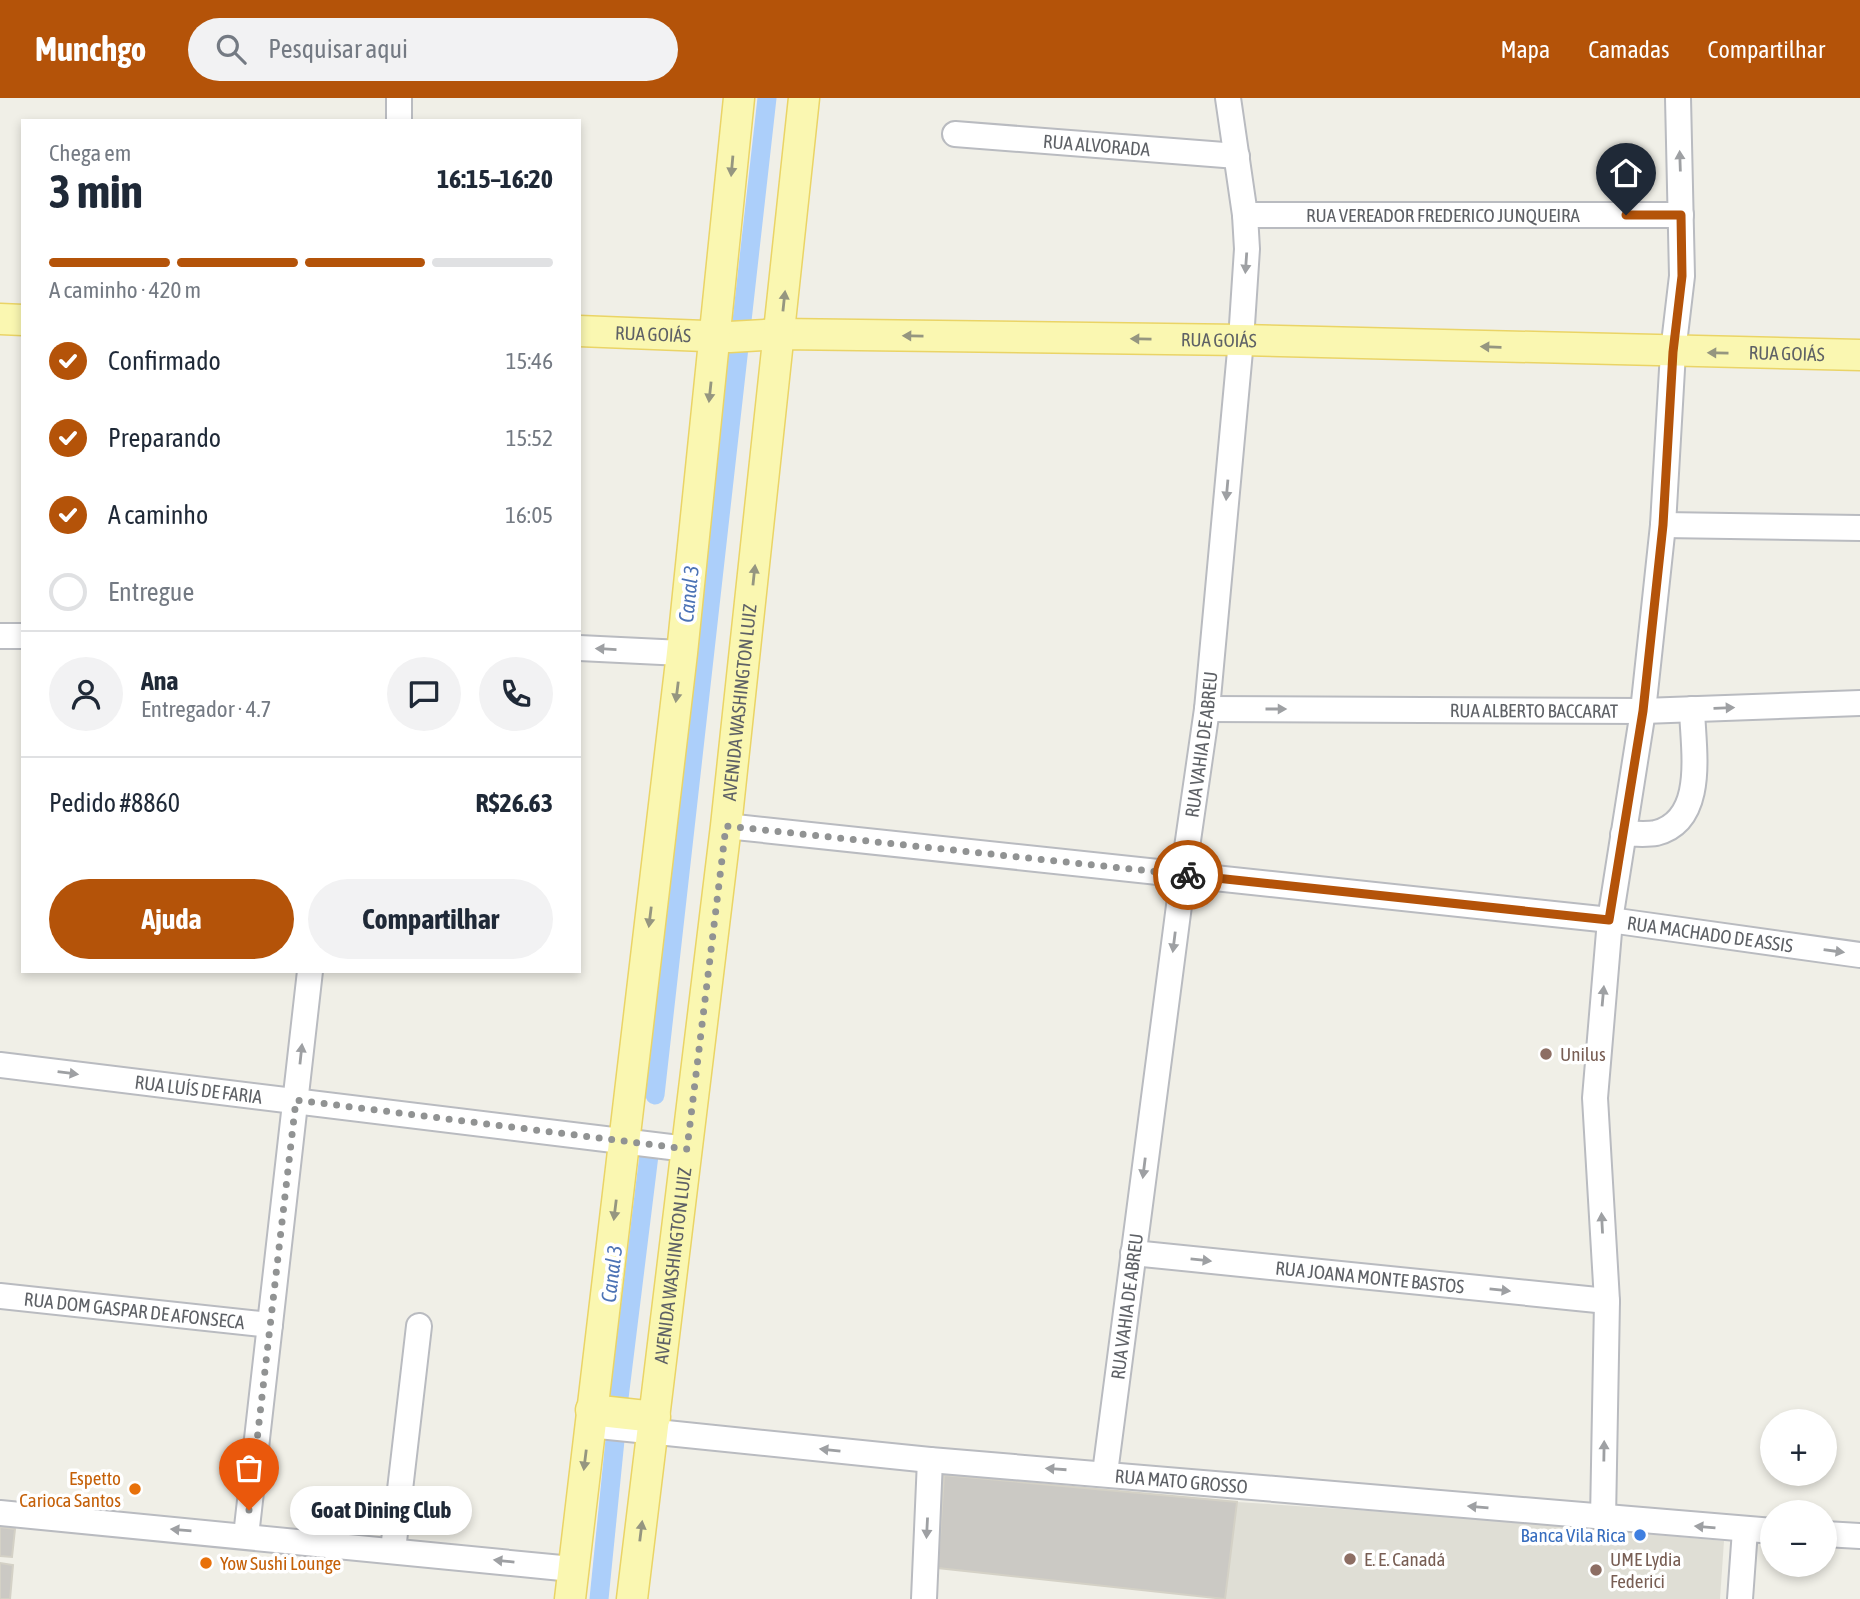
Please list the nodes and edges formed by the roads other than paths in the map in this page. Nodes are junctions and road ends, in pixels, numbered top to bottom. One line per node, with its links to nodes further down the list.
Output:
1 (399, 98): 6 (street)
2 (739, 98): 15 (main road, one-way to 15)
3 (804, 98): 14 (main road, AVENIDA WASHINGTON LUIZ, one-way to 3)
4 (1228, 98): 8 (street, RUA VAHIA DE ABREU)
5 (1678, 98): 10 (street, one-way to 5)
6 (399, 119)
7 (955, 134): 8 (street, RUA ALVORADA)
8 (1237, 156): 9 (street, RUA VAHIA DE ABREU)
9 (1245, 215): 10 (street, RUA VEREADOR FREDERICO JUNQUEIRA); 16 (street, RUA VAHIA DE ABREU, one-way to 16)
10 (1681, 215): 17 (street)
11 (0, 319): 12 (main road)
12 (21, 320)
13 (581, 331): 15 (main road, RUA GOIÁS)
14 (770, 335): 15 (main road, RUA GOIÁS); 16 (main road, RUA GOIÁS, one-way to 14); 29 (main road, AVENIDA WASHINGTON LUIZ, one-way to 14)
15 (723, 336): 24 (main road, one-way to 24)
16 (1241, 340): 17 (main road, RUA GOIÁS, one-way to 16); 26 (street, RUA VAHIA DE ABREU, one-way to 26)
17 (1673, 352): 18 (main road, RUA GOIÁS, one-way to 17); 19 (street)
18 (1860, 355)
19 (1663, 525): 20 (street); 28 (street)
20 (1860, 528)
21 (0, 636): 22 (street)
22 (21, 636)
23 (581, 648): 24 (street, one-way to 23)
24 (682, 653): 37 (main road, one-way to 37)
25 (1860, 703): 27 (street, RUA ALBERTO BACCARAT, one-way to 25)
26 (1208, 709): 28 (street, RUA ALBERTO BACCARAT, one-way to 28); 31 (street, RUA VAHIA DE ABREU)
27 (1692, 709): 28 (street, RUA ALBERTO BACCARAT); 30 (street)
28 (1643, 711): 30 (street)
29 (726, 826): 31 (street, RUA MACHADO DE ASSIS); 38 (main road, AVENIDA WASHINGTON LUIZ)
30 (1623, 834): 32 (street)
31 (1183, 875): 32 (street, RUA MACHADO DE ASSIS); 39 (street, RUA VAHIA DE ABREU, one-way to 39)
32 (1609, 920): 33 (street, RUA MACHADO DE ASSIS, one-way to 33); 41 (street, one-way to 32)
33 (1860, 955)
34 (310, 973): 36 (street, one-way to 34)
35 (0, 1065): 36 (street, RUA LUÍS DE FARIA, one-way to 36)
36 (296, 1100): 37 (street, RUA LUÍS DE FARIA); 42 (street)
37 (623, 1142): 38 (street, RUA LUÍS DE FARIA); 44 (main road, one-way to 44)
38 (687, 1149): 45 (main road, AVENIDA WASHINGTON LUIZ)
39 (1133, 1253): 41 (street, RUA JOANA MONTE BASTOS, one-way to 41); 47 (street, RUA VAHIA DE ABREU)
40 (0, 1296): 42 (street, RUA DOM GASPAR DE AFONSECA)
41 (1607, 1301): 49 (street, one-way to 41)
42 (270, 1325): 54 (street)
43 (419, 1326): 55 (street)
44 (591, 1418): 45 (main road); 56 (main road, one-way to 56)
45 (654, 1425): 46 (street, RUA MATO GROSSO, one-way to 45); 58 (main road, AVENIDA WASHINGTON LUIZ, one-way to 45)
46 (930, 1460): 47 (street, RUA MATO GROSSO, one-way to 46); 59 (street, one-way to 59)
47 (1104, 1473): 49 (street, RUA MATO GROSSO, one-way to 47)
48 (0, 1513): 54 (street, one-way to 48)
49 (1603, 1519): 50 (street, RUA MATO GROSSO, one-way to 49)
50 (1745, 1530): 51 (street, RUA MATO GROSSO); 60 (street)
51 (1760, 1531)
52 (1837, 1534): 53 (street)
53 (1860, 1535)
54 (246, 1536): 55 (street)
55 (393, 1550): 56 (street, one-way to 55)
56 (572, 1569): 57 (main road)
57 (570, 1599)
58 (632, 1599)
59 (924, 1599)
60 (1740, 1599)

